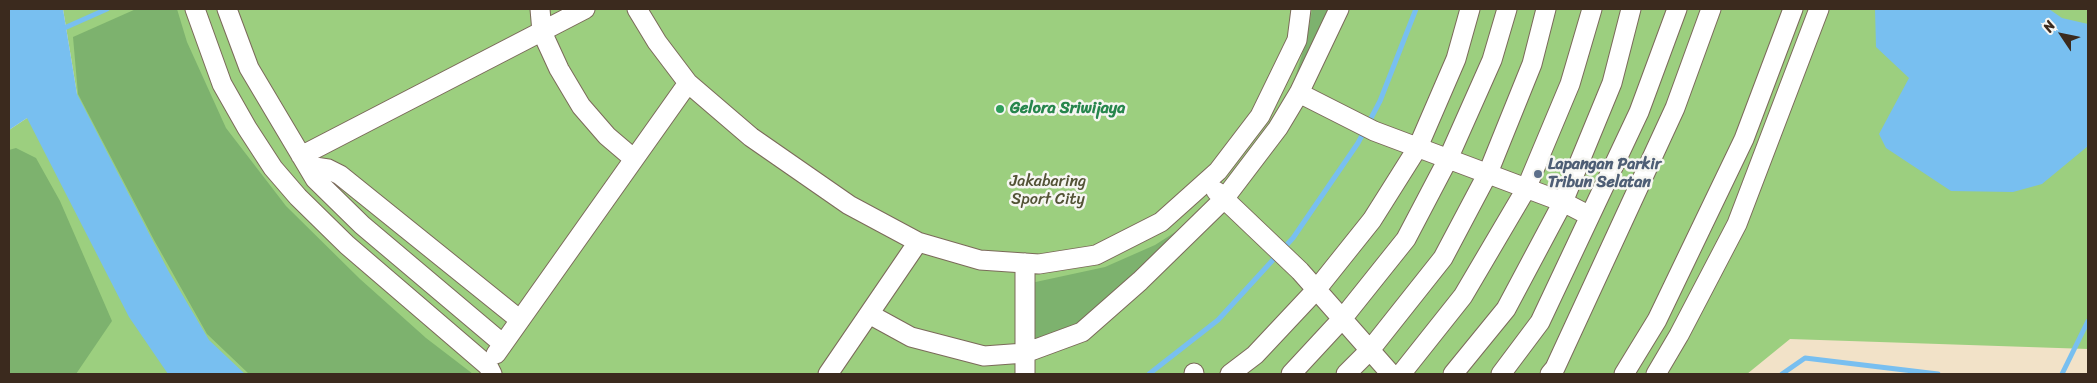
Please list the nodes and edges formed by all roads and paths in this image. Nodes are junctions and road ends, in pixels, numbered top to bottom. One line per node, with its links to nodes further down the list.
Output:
1 (195, 9): 18 (lane)
2 (540, 9): 17 (lane)
3 (585, 9): 17 (lane)
4 (637, 9): 19 (lane)
5 (1301, 9): 21 (lane)
6 (1339, 9): 20 (lane)
7 (1470, 9): 23 (lane)
8 (1507, 9): 25 (lane)
9 (1546, 9): 27 (lane)
10 (1592, 9): 29 (lane)
11 (1631, 9): 31 (lane)
12 (1675, 9): 32 (lane)
13 (1712, 9): 43 (lane)
14 (1793, 9): 53 (lane)
15 (1820, 9): 54 (lane)
16 (230, 16): 18 (lane); 26 (lane)
17 (542, 32): 24 (lane); 26 (lane)
18 (203, 33): 42 (lane)
19 (688, 83): 24 (lane); 33 (lane)
20 (1298, 93): 22 (lane); 23 (lane)
21 (1260, 116): 22 (lane); 28 (lane)
22 (1278, 128): 30 (lane)
23 (1418, 147): 25 (lane); 35 (lane)
24 (634, 159): 38 (lane)
25 (1448, 159): 27 (lane); 37 (lane)
26 (304, 161): 38 (lane); 39 (lane)
27 (1488, 173): 29 (lane); 40 (lane)
28 (1206, 182): 30 (lane); 34 (lane)
29 (1526, 188): 31 (lane); 50 (lane)
30 (1224, 199): 35 (lane); 41 (lane)
31 (1563, 202): 32 (lane); 51 (lane)
32 (1590, 216): 52 (lane)
33 (918, 242): 34 (lane); 36 (lane)
34 (1025, 263): 41 (lane)
35 (1316, 290): 37 (lane); 46 (lane)
36 (869, 314): 41 (lane); 44 (lane)
37 (1342, 319): 40 (lane); 47 (lane)
38 (520, 320): 39 (lane)
39 (503, 344): 42 (lane)
40 (1370, 350): 48 (lane); 49 (lane)
41 (1025, 353): 45 (lane)
42 (490, 370)
43 (1556, 372)
44 (828, 374)
45 (1024, 374)
46 (1230, 374)
47 (1291, 374)
48 (1346, 374)
49 (1392, 374)
50 (1401, 374)
51 (1453, 374)
52 (1501, 374)
53 (1624, 374)
54 (1656, 374)

